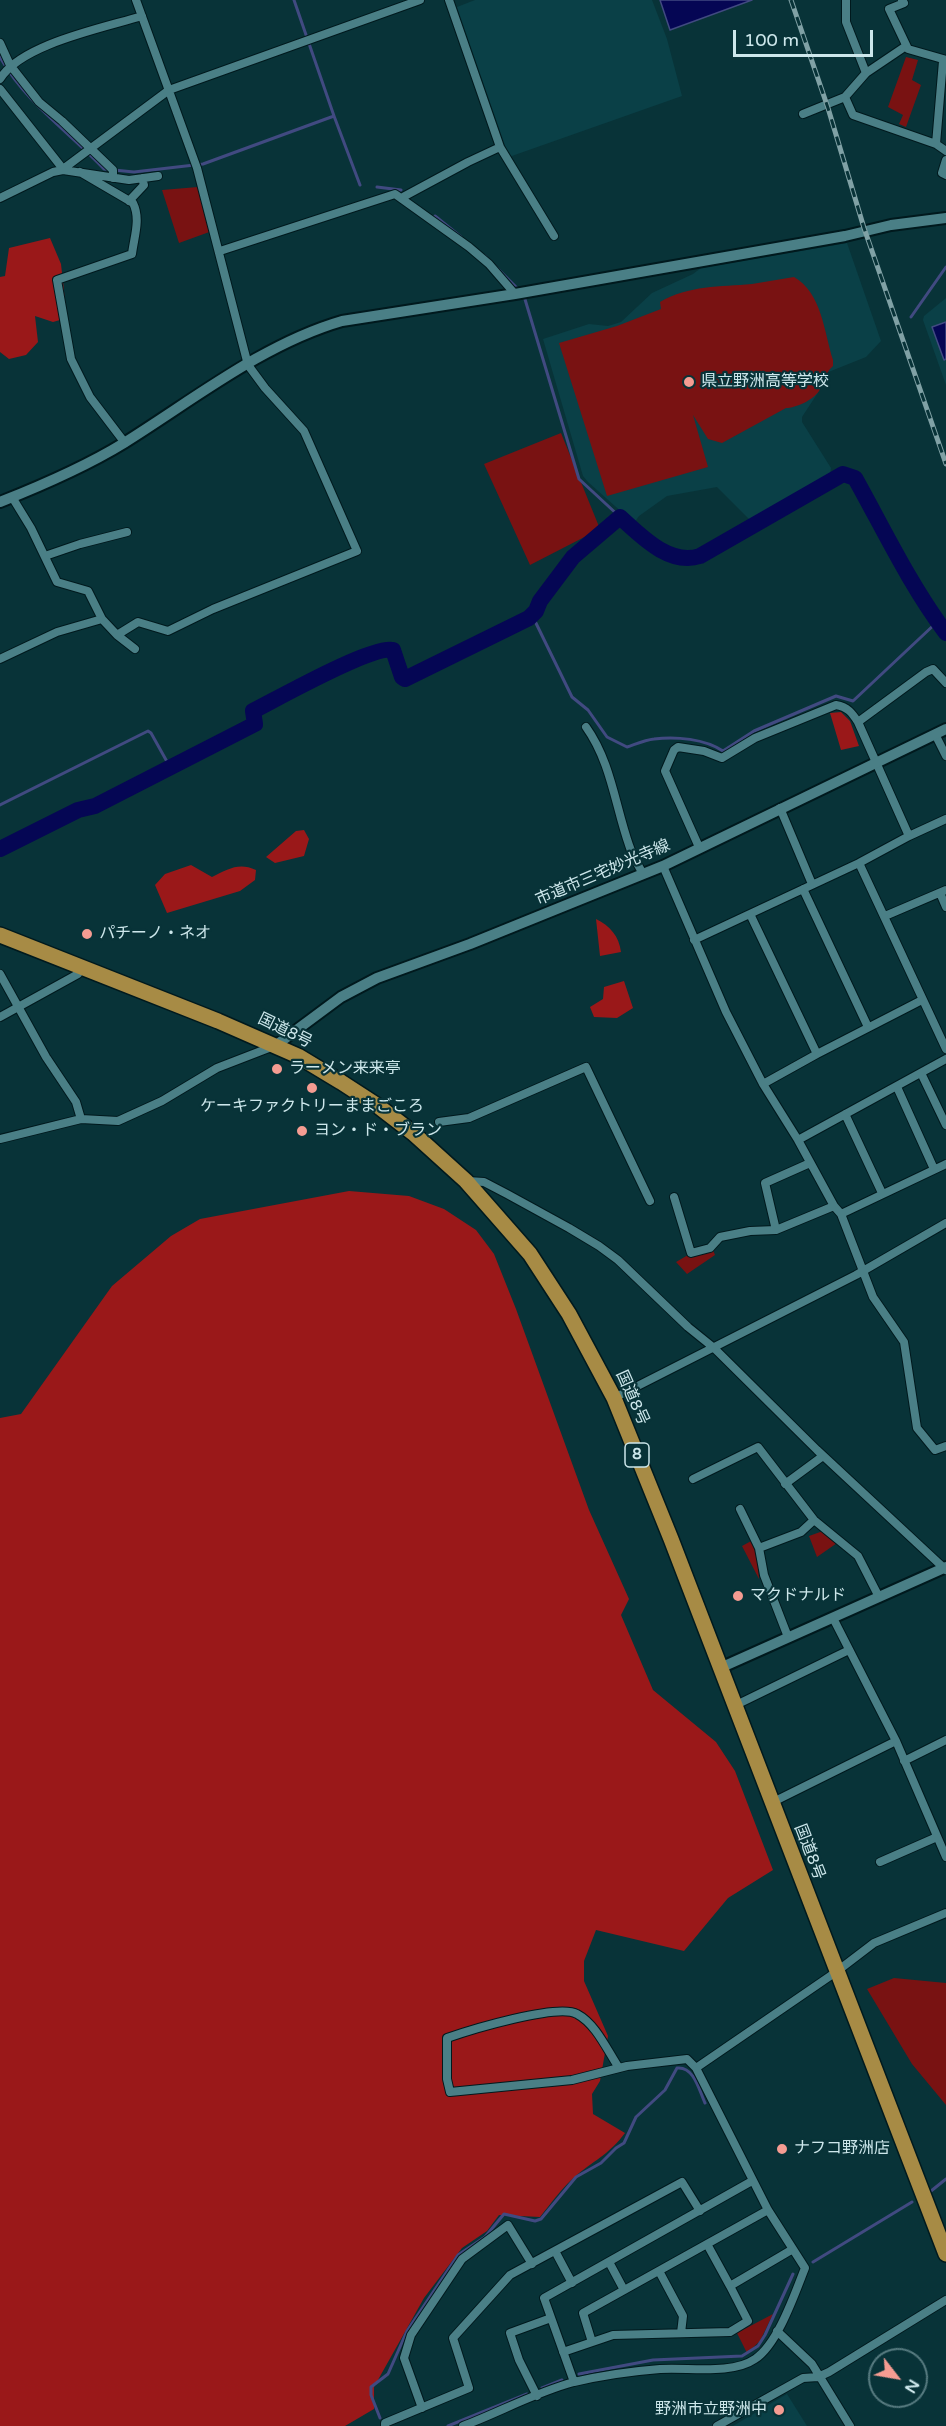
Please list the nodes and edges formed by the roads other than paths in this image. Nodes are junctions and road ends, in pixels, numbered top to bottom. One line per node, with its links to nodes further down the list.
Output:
1 (136, 0): 6 (street)
2 (420, 0): 14 (street)
3 (449, 0): 18 (street)
4 (846, 0): 11 (street)
5 (902, 0): 8 (street)
6 (142, 16): 10 (street); 14 (street)
7 (0, 43): 10 (street)
8 (906, 46): 9 (street); 11 (street)
9 (944, 60): 17 (street)
10 (10, 65): 12 (street); 19 (street)
11 (866, 73): 15 (street)
12 (0, 79)
13 (0, 89): 19 (street)
14 (169, 90): 19 (street); 32 (street)
15 (845, 97): 16 (street); 17 (street)
16 (803, 114)
17 (936, 144): 20 (street)
18 (501, 147): 27 (street); 31 (street)
19 (90, 148): 25 (street)
20 (946, 152)
21 (946, 160): 23 (street)
22 (80, 172): 25 (street); 28 (street); 29 (street)
23 (946, 174)
24 (158, 176): 26 (street)
25 (113, 177): 26 (street)
26 (142, 178): 29 (street)
27 (403, 197): 32 (street); 33 (street)
28 (0, 198)
29 (129, 201): 35 (street)
30 (946, 218): 33 (street)
31 (554, 236)
32 (220, 251): 34 (street)
33 (514, 294): 34 (street)
34 (248, 364): 35 (street); 41 (street)
35 (125, 442): 36 (street)
36 (12, 497): 37 (street); 39 (street)
37 (0, 502)
38 (127, 532): 39 (street)
39 (45, 556): 40 (street)
40 (102, 619): 41 (street); 43 (street)
41 (117, 635): 42 (street)
42 (135, 649)
43 (0, 659)
44 (946, 683): 45 (street)
45 (858, 722): 50 (street); 54 (street)
46 (586, 727): 57 (street)
47 (946, 729): 48 (street, 市道市三宅妙光寺線)
48 (935, 735): 49 (street); 50 (street, 市道市三宅妙光寺線)
49 (946, 756)
50 (875, 764): 51 (street, 市道市三宅妙光寺線); 53 (street)
51 (780, 808): 54 (street, 市道市三宅妙光寺線); 58 (street)
52 (946, 819): 53 (street)
53 (909, 836): 55 (street)
54 (699, 847): 56 (street, 市道市三宅妙光寺線)
55 (860, 863): 58 (street); 63 (street)
56 (663, 866): 57 (street, 市道市三宅妙光寺線); 65 (street)
57 (643, 874): 72 (street, 市道市三宅妙光寺線)
58 (812, 884): 59 (street)
59 (803, 889): 62 (street); 71 (street)
60 (943, 892): 61 (street); 63 (street)
61 (946, 907)
62 (750, 914): 65 (street); 74 (street)
63 (885, 916): 68 (street)
64 (0, 935): 66 (highway, 国道8号 / 8)
65 (694, 940): 77 (street)
66 (81, 968): 69 (street); 72 (highway, 国道8号 / 8)
67 (0, 974): 69 (street)
68 (922, 1000): 71 (street); 73 (street)
69 (19, 1007): 70 (street); 80 (street)
70 (0, 1017)
71 (868, 1027): 74 (street)
72 (275, 1046): 80 (street); 88 (highway, 国道8号 / 8)
73 (946, 1049)
74 (817, 1054): 77 (street)
75 (946, 1059): 76 (street)
76 (921, 1073): 78 (street); 82 (street)
77 (763, 1084): 84 (street)
78 (897, 1087): 79 (street); 87 (street)
79 (845, 1114): 84 (street); 89 (street)
80 (81, 1119): 83 (street)
81 (439, 1122): 91 (street)
82 (946, 1125)
83 (0, 1139)
84 (798, 1140): 85 (street)
85 (810, 1163): 92 (street); 95 (street)
86 (946, 1164): 87 (street)
87 (934, 1169): 89 (street)
88 (466, 1181): 97 (street); 98 (highway, 国道8号 / 8)
89 (882, 1193): 93 (street)
90 (674, 1197): 95 (street)
91 (650, 1201)
92 (834, 1206): 93 (street); 95 (street)
93 (841, 1214): 96 (street)
94 (946, 1223): 96 (street)
95 (776, 1230)
96 (864, 1271): 97 (street); 99 (street)
97 (714, 1348): 98 (street); 100 (street)
98 (614, 1398): 111 (highway, 国道8号 / 8)
99 (946, 1446)
100 (823, 1456): 102 (street); 106 (street)
101 (693, 1479): 102 (street)
102 (785, 1484): 104 (street)
103 (740, 1509): 105 (street)
104 (814, 1520): 105 (street); 107 (street)
105 (759, 1548): 109 (street)
106 (945, 1568): 107 (street)
107 (879, 1597): 108 (street)
108 (833, 1618): 109 (street); 110 (street)
109 (788, 1637): 111 (street)
110 (849, 1650): 112 (street); 114 (street)
111 (720, 1668): 112 (highway, 国道8号 / 8)
112 (734, 1706): 116 (highway, 国道8号 / 8)
113 (946, 1740): 115 (street)
114 (896, 1741): 115 (street); 116 (street)
115 (904, 1761): 117 (street)
116 (771, 1803): 121 (highway, 国道8号 / 8)
117 (937, 1837): 118 (street); 119 (street)
118 (946, 1857)
119 (880, 1862)
120 (946, 1912): 121 (street)
121 (836, 1972): 123 (street); 130 (highway, 国道8号 / 8)
122 (619, 2068): 122 (street); 123 (street)
123 (696, 2068): 124 (street)
124 (752, 2181): 125 (street); 126 (street)
125 (768, 2210): 127 (street); 128 (street)
126 (700, 2211): 129 (street); 131 (street)
127 (707, 2244): 133 (street); 135 (street)
128 (793, 2249): 135 (street); 139 (street)
129 (555, 2251): 132 (street); 134 (street)
130 (946, 2254)
131 (609, 2262): 134 (street); 136 (street)
132 (532, 2264): 146 (street); 146 (street)
133 (659, 2271): 136 (street); 140 (street)
134 (572, 2283): 138 (street)
135 (730, 2286): 140 (street)
136 (624, 2290): 141 (street)
137 (946, 2300): 143 (street)
138 (551, 2318): 142 (street); 145 (street)
139 (777, 2331): 143 (street); 144 (street)
140 (681, 2333): 141 (street)
141 (592, 2342): 142 (street)
142 (563, 2352): 144 (street)
143 (818, 2377): 150 (street); 151 (street)
144 (574, 2382): 145 (street)
145 (537, 2396): 147 (street)
146 (422, 2408): 148 (street)
147 (484, 2422): 149 (street)
148 (386, 2426)
149 (464, 2426)
150 (717, 2426)
151 (850, 2426)

